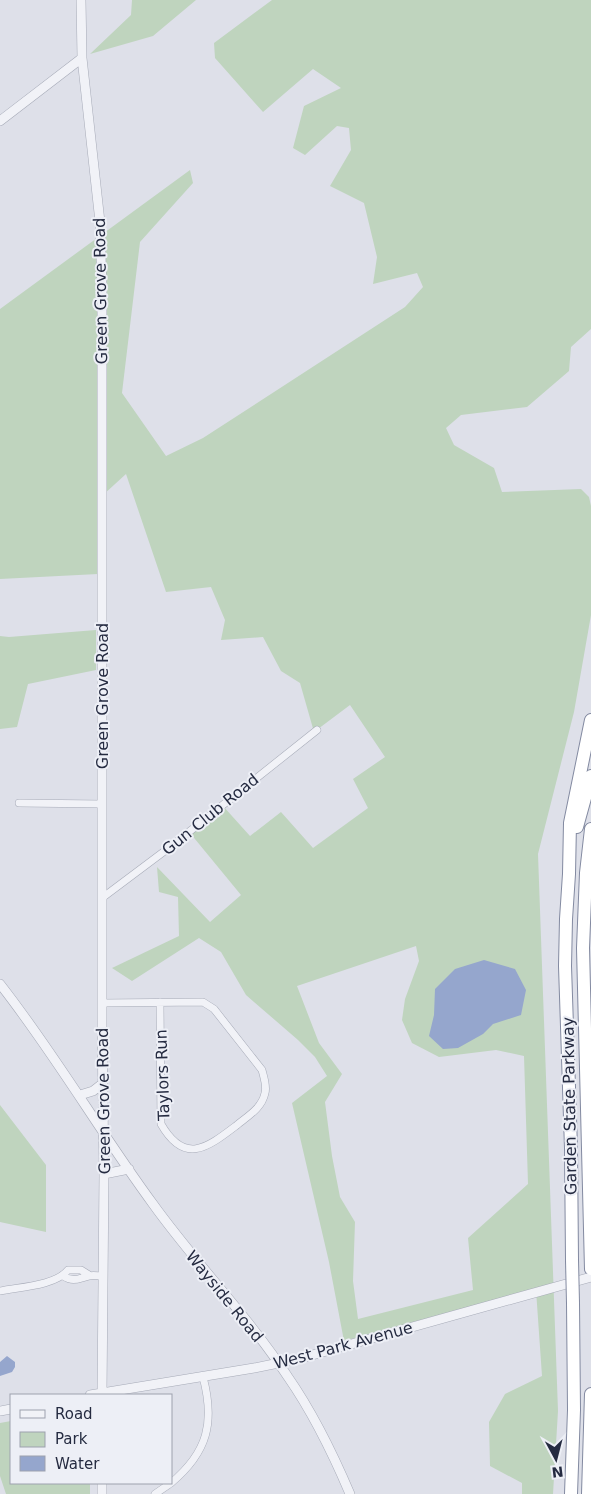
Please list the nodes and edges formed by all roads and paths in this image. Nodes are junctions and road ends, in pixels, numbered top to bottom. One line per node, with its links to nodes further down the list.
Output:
1 (81, 0): 2 (street, Green Grove Road)
2 (82, 58): 3 (street); 8 (street, Green Grove Road)
3 (0, 121)
4 (591, 720): 10 (highway, Garden State Parkway)
5 (317, 730): 11 (street, Gun Club Road)
6 (591, 776): 10 (highway)
7 (19, 803): 8 (street)
8 (102, 804): 11 (street, Green Grove Road)
9 (591, 829): 20 (highway, Garden State Parkway)
10 (569, 874): 33 (highway, Garden State Parkway, bridge)
11 (102, 898): 14 (street, Green Grove Road)
12 (0, 984): 16 (street, Wayside Road)
13 (160, 1002): 13 (street, Taylors Run); 14 (street, Taylors Run)
14 (103, 1003): 15 (street, Green Grove Road)
15 (102, 1084): 16 (street); 17 (street, Green Grove Road)
16 (80, 1095): 17 (street, Wayside Road)
17 (104, 1131): 18 (street, Wayside Road); 19 (street, Green Grove Road)
18 (129, 1169): 19 (street); 25 (street, Wayside Road)
19 (104, 1174): 22 (street, Green Grove Road)
20 (591, 1256): 21 (highway, Garden State Parkway)
21 (591, 1269)
22 (102, 1276): 24 (street); 27 (street, Green Grove Road)
23 (591, 1277): 25 (street, West Park Avenue)
24 (0, 1291)
25 (278, 1363): 26 (street, West Park Avenue); 32 (street, Wayside Road)
26 (203, 1377): 27 (street, West Park Avenue); 29 (street)
27 (102, 1394)
28 (591, 1394): 34 (highway)
29 (172, 1482)
30 (170, 1484): 31 (street)
31 (155, 1494)
32 (350, 1494)
33 (571, 1494)
34 (588, 1494)

